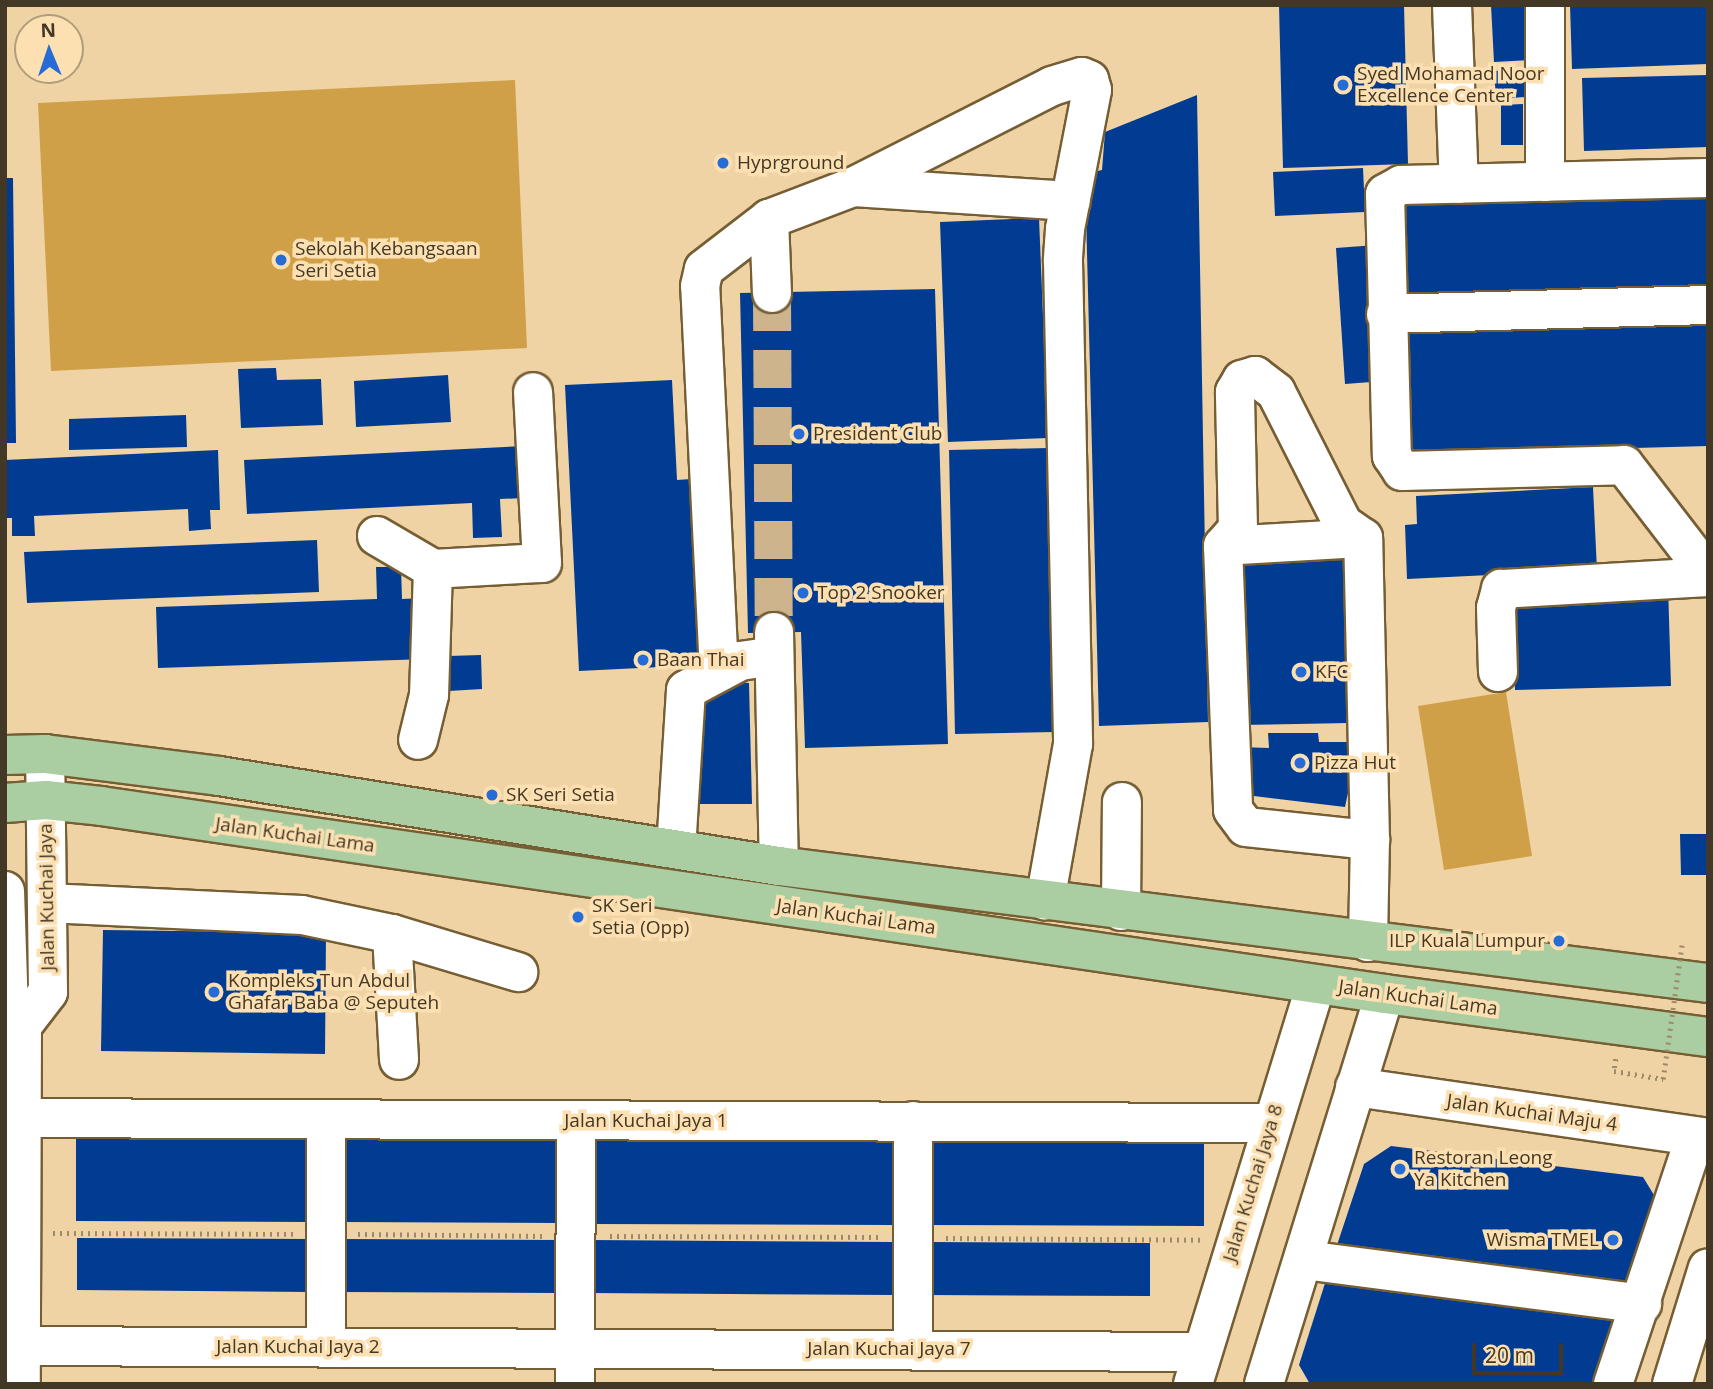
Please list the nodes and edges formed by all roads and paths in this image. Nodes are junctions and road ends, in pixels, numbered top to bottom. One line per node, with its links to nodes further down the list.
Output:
1 (1452, 5): 5 (street)
2 (1545, 5): 4 (street)
3 (1708, 178): 4 (street)
4 (1545, 182): 5 (street)
5 (1459, 184): 11 (street)
6 (853, 187): 7 (street); 7 (street); 8 (street)
7 (1071, 201): 30 (street)
8 (769, 219): 9 (street); 18 (street)
9 (772, 293)
10 (1708, 305): 11 (street)
11 (1386, 314): 17 (street)
12 (533, 393): 16 (street)
13 (377, 536): 16 (street)
14 (1363, 538): 15 (street); 15 (street); 26 (street)
15 (1223, 546): 26 (street)
16 (433, 569): 20 (street)
17 (1708, 575): 19 (street)
18 (719, 671): 27 (street); 28 (street)
19 (1498, 671)
20 (418, 740)
21 (45, 754): 22 (main road, Jalan Kuchai Lama); 23 (street, Jalan Kuchai Jaya); 27 (main road, Jalan Kuchai Lama)
22 (5, 755)
23 (46, 800): 25 (main road, Jalan Kuchai Lama); 31 (street, Jalan Kuchai Jaya); 38 (main road, Jalan Kuchai Lama)
24 (1122, 802): 32 (street)
25 (5, 803)
26 (1370, 841): 34 (street)
27 (676, 849): 28 (main road, Jalan Kuchai Lama)
28 (779, 866): 30 (main road, Jalan Kuchai Lama)
29 (5, 891): 40 (street)
30 (1045, 901): 32 (main road, Jalan Kuchai Lama)
31 (47, 903): 33 (street); 40 (street, Jalan Kuchai Jaya)
32 (1121, 911): 34 (main road, Jalan Kuchai Lama)
33 (392, 934): 36 (street); 43 (street)
34 (1368, 942): 37 (main road, Jalan Kuchai Lama)
35 (1682, 943): 42 (path, bridge)
36 (518, 972)
37 (1708, 983)
38 (1316, 984): 39 (main road, Jalan Kuchai Lama); 49 (street, Jalan Kuchai Jaya 8)
39 (1385, 994): 41 (main road, Jalan Kuchai Lama); 44 (street)
40 (22, 1026): 45 (street)
41 (1708, 1037)
42 (1617, 1056)
43 (399, 1060)
44 (1355, 1087): 50 (street, Jalan Kuchai Maju 4); 56 (street)
45 (13, 1119): 46 (street, Jalan Kuchai Jaya 1); 55 (street)
46 (326, 1120): 47 (street, Jalan Kuchai Jaya 1); 51 (street)
47 (576, 1121): 48 (street, Jalan Kuchai Jaya 1); 52 (street)
48 (913, 1121): 49 (street, Jalan Kuchai Jaya 1); 53 (street)
49 (1270, 1122): 54 (street, Jalan Kuchai Jaya 8)
50 (1701, 1138): 58 (street)
51 (326, 1234): 52 (path); 55 (path); 61 (street)
52 (576, 1236): 53 (path); 63 (street)
53 (913, 1238): 54 (path); 62 (street)
54 (1236, 1240): 64 (street, Jalan Kuchai Jaya 8)
55 (16, 1255): 60 (street)
56 (1305, 1260): 58 (street); 66 (street)
57 (1708, 1268): 59 (street)
58 (1642, 1304): 67 (street)
59 (1702, 1305): 68 (street)
60 (21, 1346): 61 (street, Jalan Kuchai Jaya 2); 65 (street)
61 (326, 1347): 63 (street, Jalan Kuchai Jaya 2)
62 (913, 1348): 63 (street, Jalan Kuchai Jaya 7); 64 (street, Jalan Kuchai Jaya 7)
63 (575, 1366)
64 (1198, 1368)
65 (21, 1384)
66 (1264, 1384)
67 (1613, 1384)
68 (1672, 1384)

